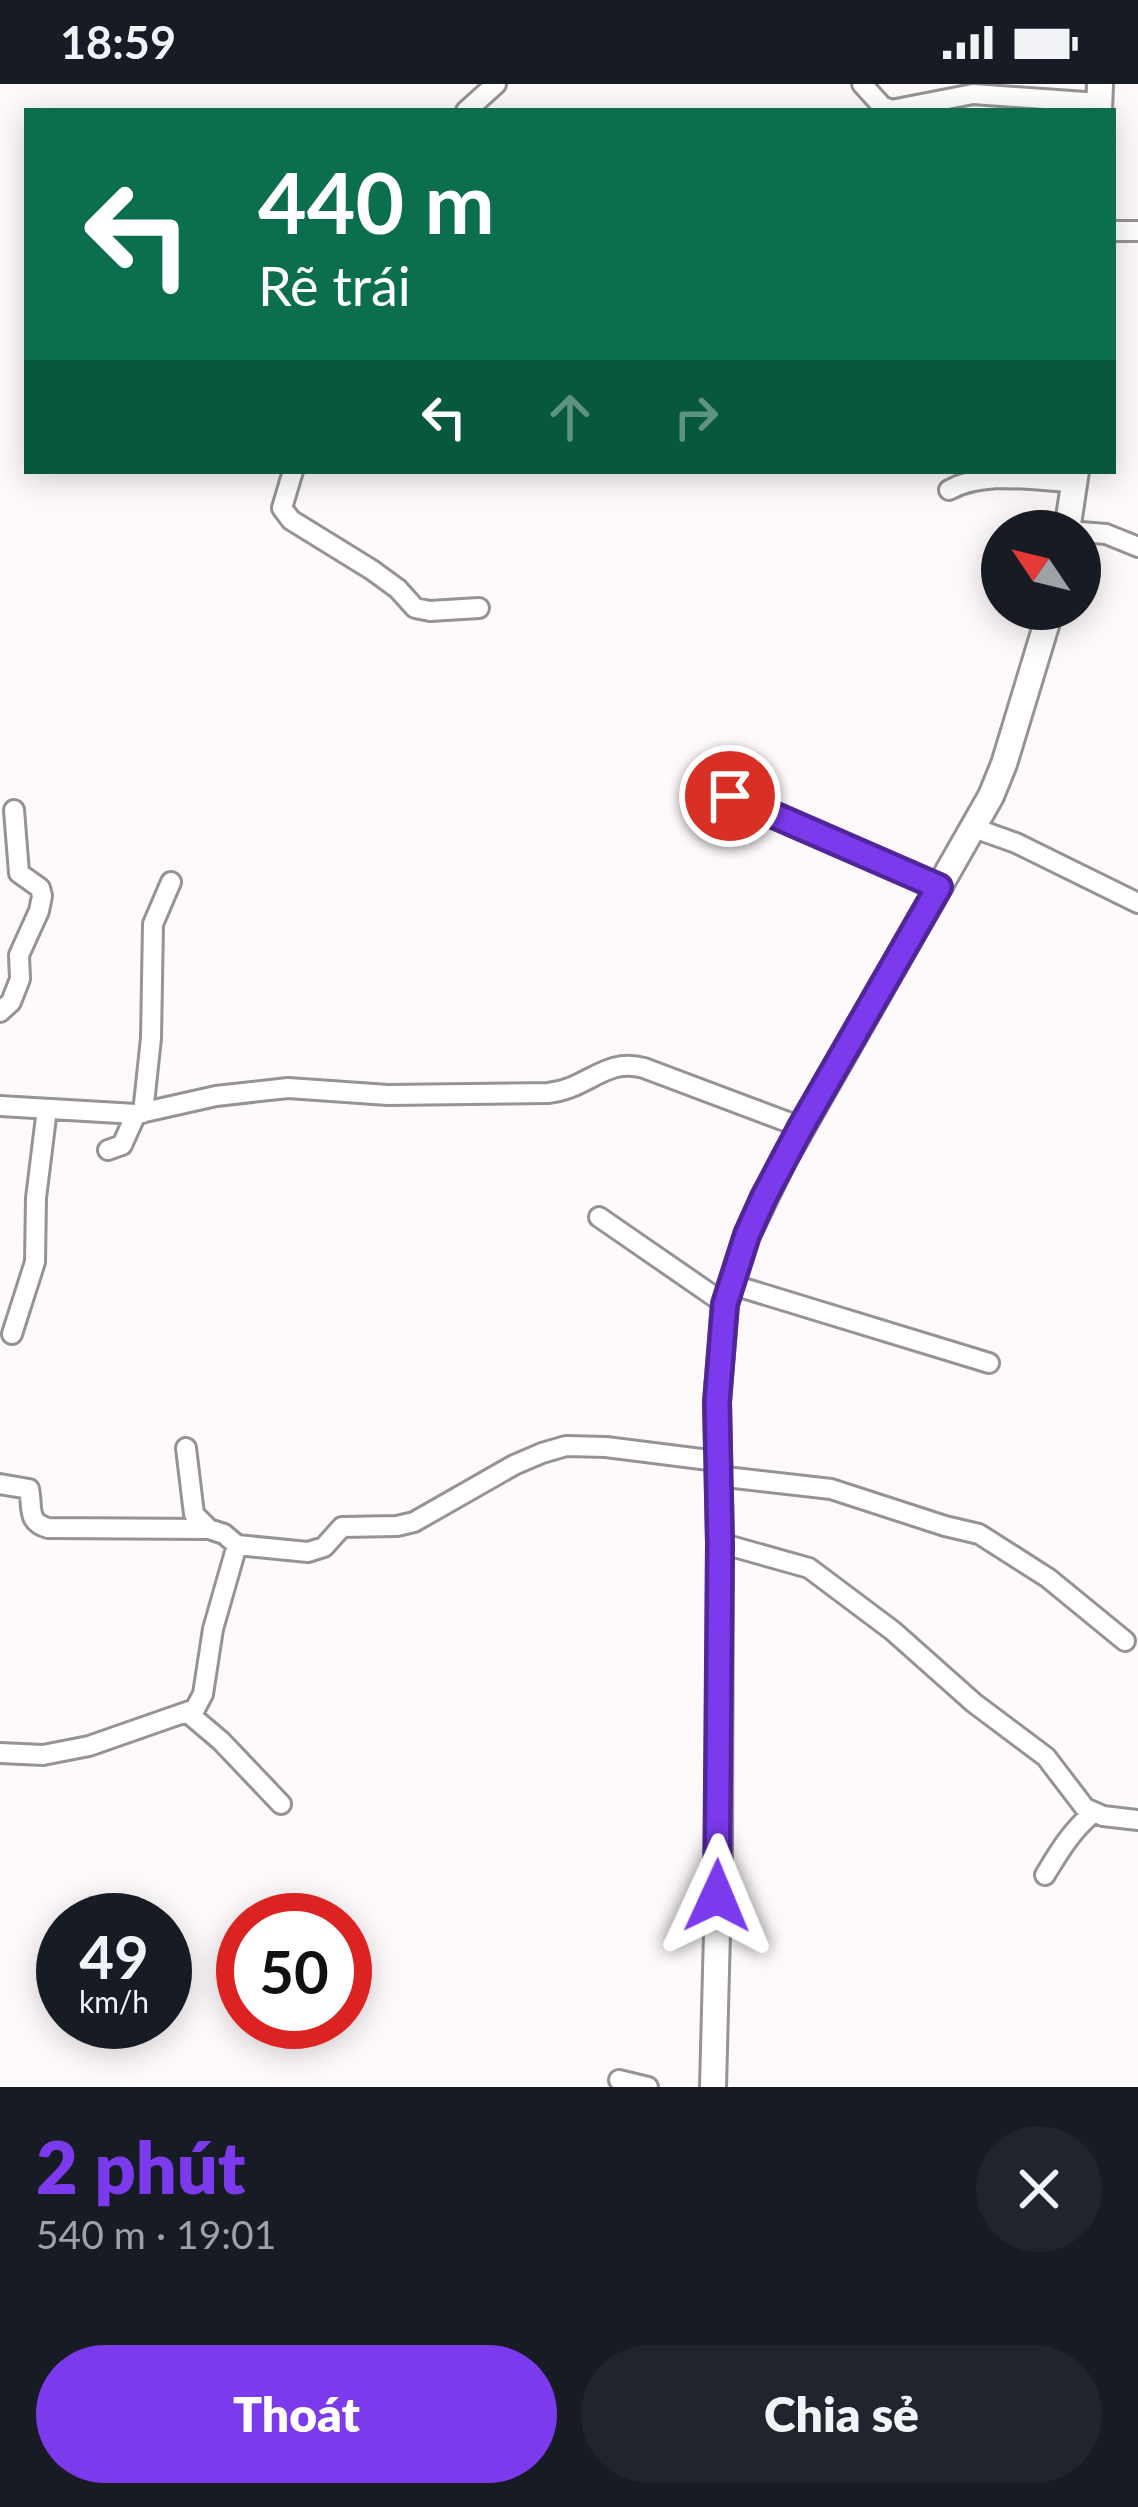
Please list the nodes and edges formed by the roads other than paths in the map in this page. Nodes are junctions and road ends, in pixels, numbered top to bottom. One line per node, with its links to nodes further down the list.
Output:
1 (496, 84): 4 (street)
2 (862, 84): 5 (street)
3 (1099, 99): 6 (street)
4 (469, 108)
5 (888, 108)
6 (901, 108)
7 (292, 474): 13 (street)
8 (1075, 476): 9 (street); 10 (main road)
9 (949, 490)
10 (1070, 510)
11 (1101, 534): 12 (street)
12 (1138, 547)
13 (479, 608)
14 (1045, 630): 17 (main road)
15 (730, 796): 19 (street)
16 (14, 810): 21 (street)
17 (974, 828): 19 (main road); 20 (street)
18 (171, 882): 24 (street)
19 (939, 887): 25 (main road)
20 (1138, 903)
21 (0, 1012)
22 (0, 1106): 23 (street)
23 (47, 1109): 24 (street); 29 (street)
24 (140, 1113): 25 (street); 26 (street)
25 (801, 1127): 28 (main road)
26 (108, 1150)
27 (599, 1217): 28 (street)
28 (728, 1294): 30 (street); 32 (main road)
29 (12, 1334)
30 (989, 1363)
31 (186, 1448): 34 (street)
32 (717, 1468): 35 (main road); 36 (street); 37 (street)
33 (0, 1484): 34 (street)
34 (209, 1529): 36 (street)
35 (720, 1543): 41 (street); 46 (main road)
36 (237, 1545): 38 (street)
37 (1125, 1641)
38 (188, 1713): 39 (street); 40 (street)
39 (0, 1752)
40 (280, 1804)
41 (1093, 1813): 42 (street); 43 (street)
42 (1138, 1820)
43 (1045, 1875)
44 (619, 2080): 45 (street)
45 (648, 2087)
46 (713, 2087)

